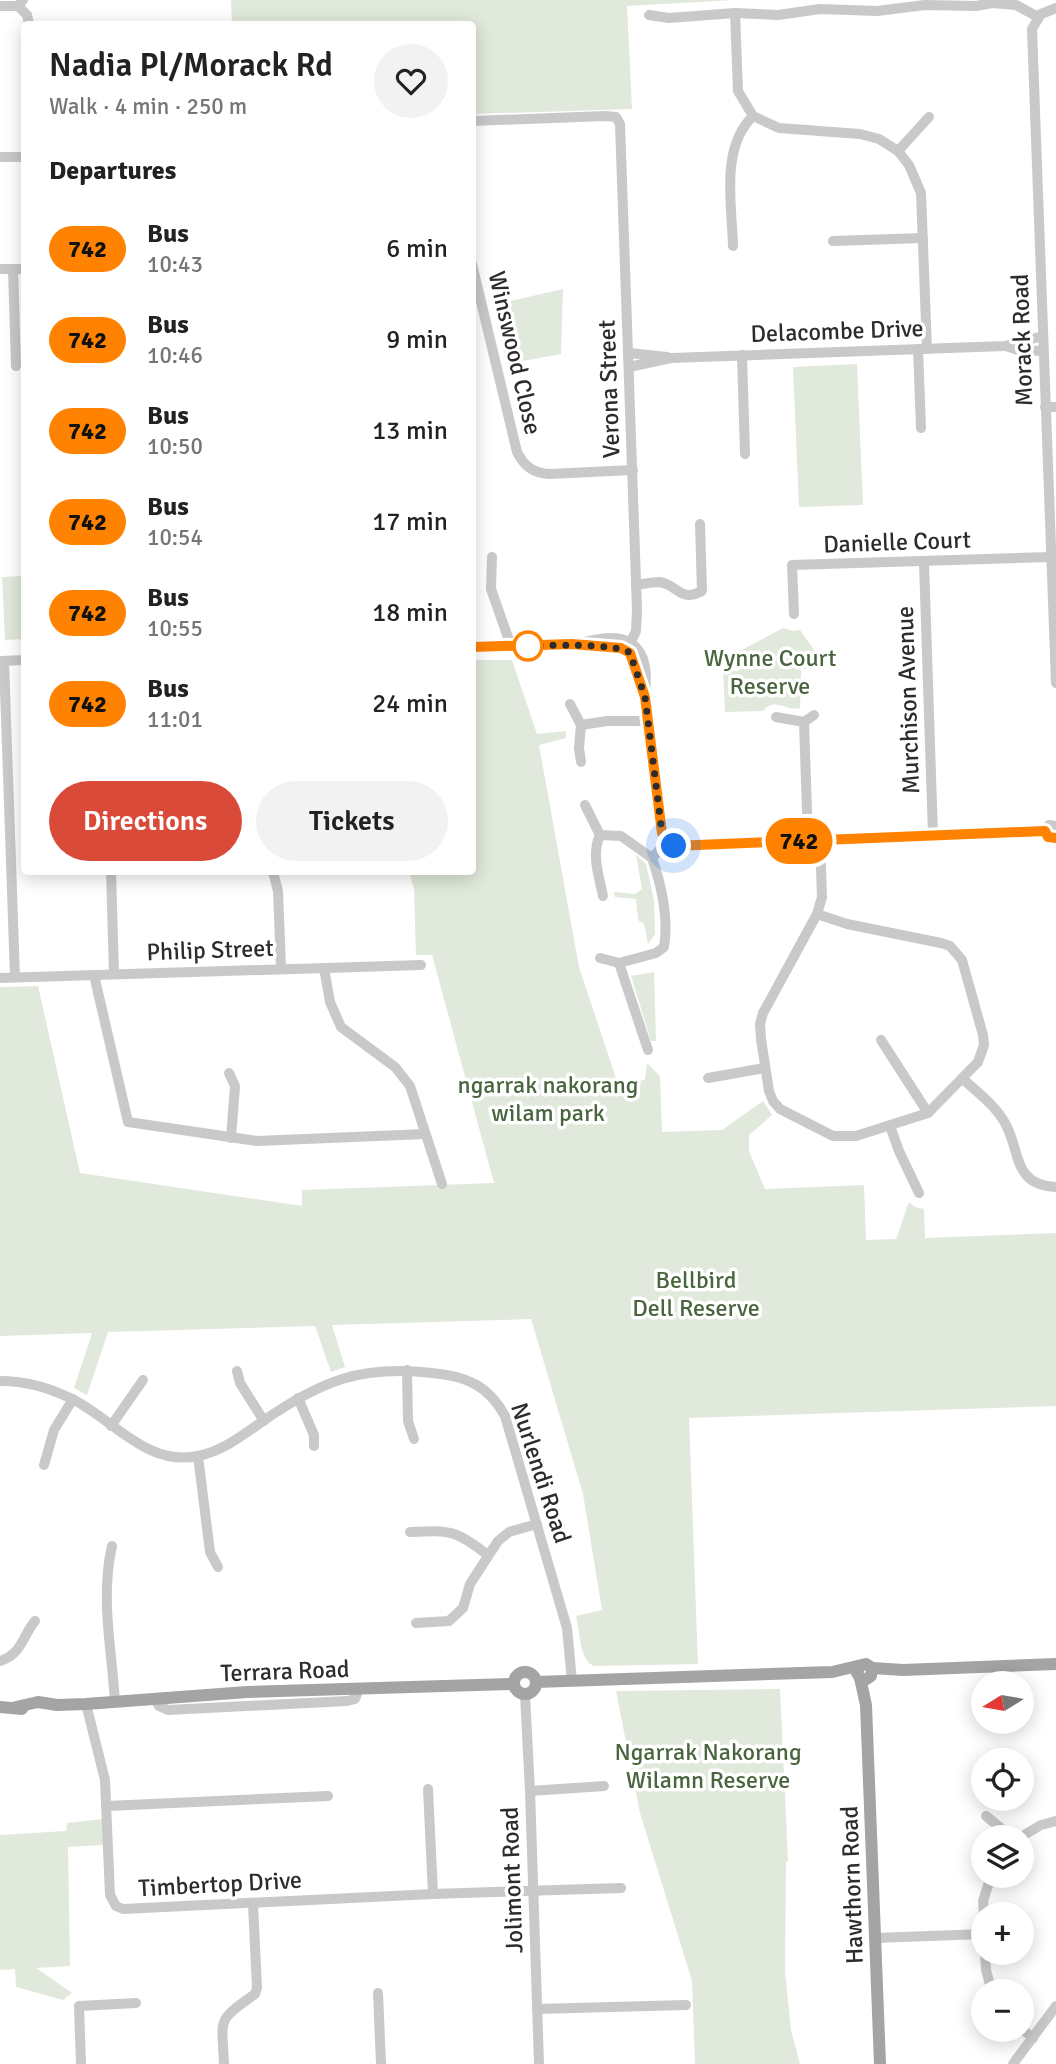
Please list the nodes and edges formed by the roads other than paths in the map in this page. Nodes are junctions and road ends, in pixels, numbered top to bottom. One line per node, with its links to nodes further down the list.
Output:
1 (20, 3): 2 (street); 7 (street)
2 (0, 6)
3 (1056, 8): 6 (street)
4 (735, 13): 5 (street); 6 (street); 8 (street)
5 (649, 15)
6 (1038, 17): 21 (street, Morack Road)
7 (28, 21)
8 (753, 116): 11 (street); 16 (street)
9 (929, 117): 11 (street)
10 (476, 121): 25 (street, Verona Street)
11 (898, 151): 14 (street)
12 (0, 157): 13 (street)
13 (21, 157)
14 (923, 239): 15 (street); 23 (street)
15 (833, 241)
16 (733, 246)
17 (13, 269): 18 (street); 19 (street); 28 (street)
18 (21, 269)
19 (0, 270)
20 (476, 281): 33 (street, Winswood Close)
21 (1043, 337): 22 (street, Delacombe Drive); 24 (street, Morack Road)
22 (1005, 346): 23 (street, Delacombe Drive); 24 (street, Delacombe Drive)
23 (923, 349): 26 (street, Delacombe Drive); 31 (street)
24 (1043, 351): 30 (street, Morack Road)
25 (629, 353): 27 (street, Delacombe Drive); 29 (street, Verona Street)
26 (742, 355): 27 (street, Delacombe Drive); 32 (street)
27 (671, 358): 29 (street, Delacombe Drive)
28 (16, 366)
29 (629, 367): 33 (street, Verona Street)
30 (1051, 407): 36 (street, Morack Road)
31 (921, 428)
32 (745, 454)
33 (633, 470): 38 (street, Verona Street)
34 (701, 524): 38 (street)
35 (492, 557): 41 (street)
36 (1051, 557): 37 (street, Danielle Court); 40 (street, Morack Road)
37 (924, 563): 39 (street, Danielle Court); 58 (street, Murchison Avenue)
38 (636, 585): 43 (street, Verona Street)
39 (794, 614)
40 (1055, 633): 46 (street, Morack Road)
41 (511, 646): 42 (street); 43 (street)
42 (476, 647)
43 (629, 647): 50 (street)
44 (21, 660): 45 (street)
45 (2, 661): 75 (street)
46 (1056, 683)
47 (570, 704): 52 (street)
48 (814, 715): 51 (street)
49 (776, 717): 51 (street)
50 (648, 721): 52 (street); 62 (street)
51 (804, 722): 60 (street)
52 (581, 725): 53 (street)
53 (582, 762)
54 (585, 805): 57 (street)
55 (1056, 825): 56 (street)
56 (1045, 831): 58 (street); 59 (street)
57 (600, 835): 63 (street); 66 (street)
58 (933, 835): 61 (street)
59 (1056, 838)
60 (808, 840): 61 (street); 62 (street)
61 (820, 840): 67 (street)
62 (667, 842): 63 (street)
63 (652, 858): 69 (street)
64 (111, 875): 73 (street)
65 (274, 875): 71 (street)
66 (603, 896)
67 (817, 914): 79 (street); 82 (street)
68 (600, 958): 69 (street)
69 (619, 963): 78 (street)
70 (421, 965): 72 (street, Philip Street)
71 (281, 968): 72 (street, Philip Street); 73 (street, Philip Street)
72 (324, 968): 85 (street)
73 (114, 974): 74 (street, Philip Street)
74 (94, 975): 75 (street, Philip Street); 86 (street)
75 (15, 977): 76 (street, Philip Street)
76 (0, 978)
77 (881, 1040): 83 (street)
78 (648, 1050)
79 (765, 1068): 81 (street); 84 (street)
80 (229, 1073): 86 (street)
81 (708, 1078)
82 (963, 1079): 83 (street); 88 (street)
83 (928, 1113): 84 (street)
84 (890, 1126): 89 (street)
85 (425, 1134): 86 (street); 87 (street)
86 (231, 1138)
87 (442, 1184)
88 (1056, 1187)
89 (919, 1193)
90 (407, 1370): 94 (street, Nurlendi Road); 98 (street); 102 (street, Nurlendi Road)
91 (237, 1371): 96 (street)
92 (143, 1380): 97 (street)
93 (0, 1381): 95 (street, Nurlendi Road)
94 (298, 1398): 96 (street, Nurlendi Road); 99 (street)
95 (73, 1399): 97 (street, Nurlendi Road); 101 (street)
96 (264, 1420): 100 (street, Nurlendi Road)
97 (111, 1426): 100 (street, Nurlendi Road)
98 (414, 1439)
99 (314, 1446)
100 (198, 1457): 106 (street)
101 (44, 1465)
102 (537, 1524): 105 (street); 112 (street, Nurlendi Road)
103 (410, 1532): 105 (street)
104 (112, 1546): 116 (street)
105 (488, 1555): 108 (street)
106 (218, 1567)
107 (35, 1621): 109 (street)
108 (416, 1623)
109 (0, 1661)
110 (1056, 1664): 111 (main road)
111 (865, 1674): 112 (main road); 133 (main road, Hawthorn Road)
112 (572, 1681): 113 (main road)
113 (536, 1682): 114 (main road); 115 (main road)
114 (514, 1684): 115 (main road); 116 (main road, Terrara Road)
115 (525, 1695): 121 (street, Jolimont Road)
116 (115, 1702): 117 (main road, Terrara Road)
117 (86, 1704): 118 (main road, Terrara Road); 123 (street, Timbertop Drive)
118 (0, 1707)
119 (604, 1786): 121 (street)
120 (428, 1789): 130 (street)
121 (530, 1791): 129 (street, Jolimont Road)
122 (328, 1796): 123 (street)
123 (107, 1806): 131 (street, Timbertop Drive)
124 (986, 1816): 126 (street)
125 (1056, 1821): 127 (street)
126 (997, 1825)
127 (1034, 1829)
128 (621, 1888): 129 (street, Timbertop Drive)
129 (533, 1891): 130 (street, Timbertop Drive); 138 (street, Jolimont Road)
130 (433, 1894): 131 (street, Timbertop Drive)
131 (253, 1904): 142 (street)
132 (971, 1934): 133 (street)
133 (875, 1938): 145 (main road, Hawthorn Road)
134 (378, 1993): 143 (street)
135 (135, 2003): 141 (street)
136 (686, 2005): 138 (street)
137 (1056, 2006): 139 (street)
138 (537, 2009): 144 (street, Jolimont Road)
139 (1034, 2037)
140 (1030, 2042): 146 (street)
141 (82, 2064)
142 (225, 2064)
143 (381, 2064)
144 (539, 2064)
145 (880, 2064)
146 (1013, 2064)

